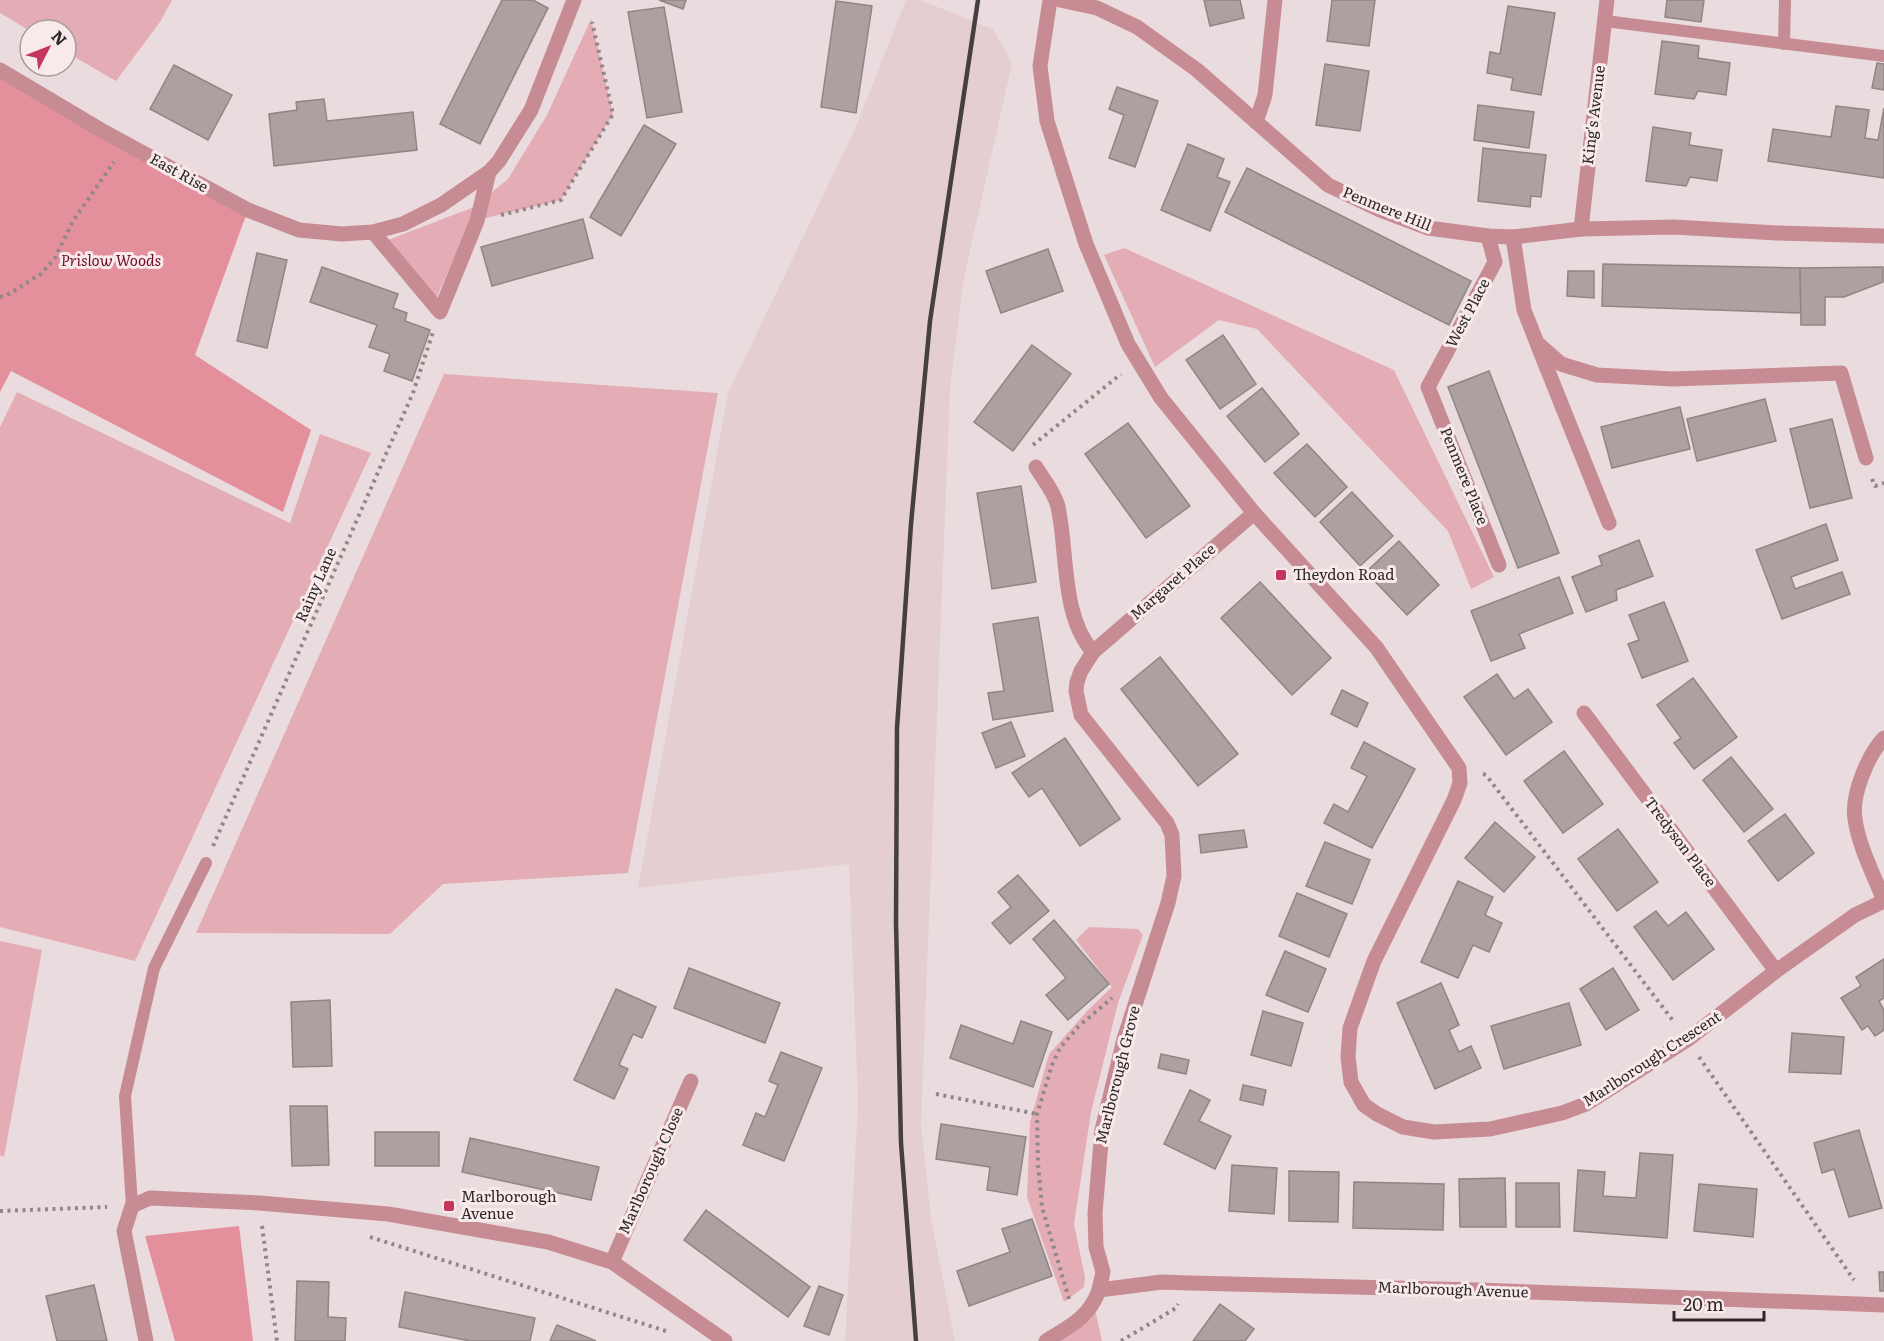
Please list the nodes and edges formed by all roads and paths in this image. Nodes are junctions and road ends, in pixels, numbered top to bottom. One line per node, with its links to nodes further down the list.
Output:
1 (574, 0): 15 (street, East Rise)
2 (1050, 0): 25 (street)
3 (1060, 0): 7 (street, Penmere Hill)
4 (1275, 0): 13 (street)
5 (1607, 0): 9 (street, King's Avenue)
6 (1785, 0): 10 (lane)
7 (1098, 4): 13 (street, Penmere Hill)
8 (591, 19): 16 (path)
9 (1605, 21): 10 (lane); 17 (street, King's Avenue)
10 (1784, 44): 11 (lane)
11 (1884, 56)
12 (0, 70): 14 (street, East Rise)
13 (1256, 122): 19 (street, Penmere Hill)
14 (126, 144): 18 (street, East Rise); 22 (path)
15 (489, 172): 16 (street, East Rise); 18 (street, East Rise)
16 (477, 221): 23 (street, East Rise)
17 (1581, 229): 20 (street, Penmere Hill); 21 (street, Penmere Hill)
18 (373, 232): 23 (street)
19 (1488, 236): 21 (street, Penmere Hill); 26 (street, West Place)
20 (1884, 236)
21 (1513, 237): 24 (street)
22 (0, 297)
23 (440, 312): 36 (path, Rainy Lane)
24 (1537, 343): 27 (street); 30 (street)
25 (1138, 361): 28 (path); 29 (street)
26 (1428, 387): 31 (street, Penmere Place)
27 (1866, 458)
28 (1036, 466): 32 (street)
29 (1254, 513): 32 (street, Margaret Place); 38 (street, Marlborough Crescent)
30 (1609, 523)
31 (1499, 564)
32 (1093, 652): 35 (street, Margaret Place)
33 (1584, 713): 38 (street, Tredyson Place)
34 (1884, 738): 37 (street)
35 (1167, 823): 49 (street, Marlborough Grove)
36 (206, 863): 44 (lane)
37 (1884, 901): 38 (street, Marlborough Crescent)
38 (1776, 971)
39 (1112, 998): 42 (path, Marlborough Grove)
40 (691, 1081): 47 (street, Marlborough Close)
41 (936, 1094): 42 (path)
42 (1037, 1114): 51 (path, Marlborough Grove)
43 (259, 1203): 44 (street); 47 (street); 54 (path)
44 (132, 1206): 45 (path); 53 (street)
45 (0, 1211)
46 (366, 1236): 52 (path)
47 (612, 1262): 55 (street)
48 (1190, 1283): 49 (street, Marlborough Avenue); 50 (street, Marlborough Avenue); 57 (path)
49 (1099, 1290): 51 (street)
50 (1884, 1305)
51 (1076, 1322): 56 (street)
52 (673, 1333)
53 (146, 1341)
54 (277, 1341)
55 (725, 1341)
56 (1046, 1341)
57 (1121, 1341)

